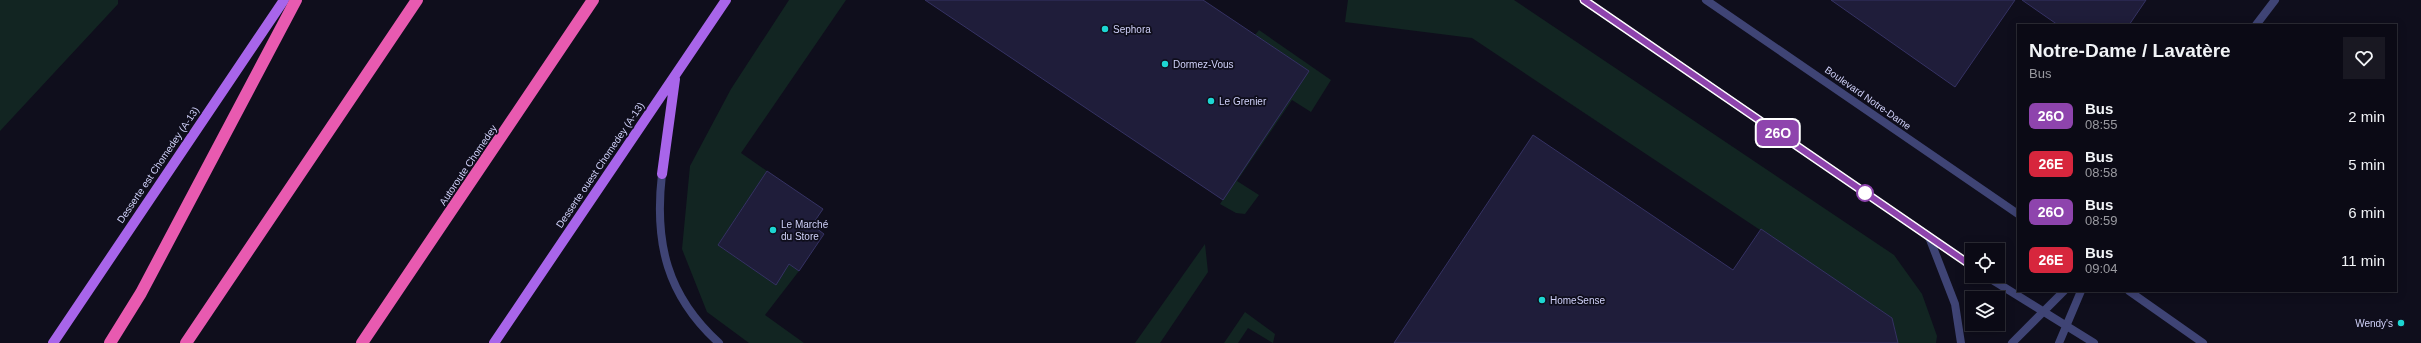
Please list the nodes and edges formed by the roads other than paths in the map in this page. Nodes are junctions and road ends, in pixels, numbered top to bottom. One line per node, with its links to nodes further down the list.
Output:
1 (284, 0): 21 (main road, Desserte est Chomedey (A-13))
2 (296, 0): 22 (highway)
3 (417, 0): 23 (highway)
4 (593, 0): 24 (highway, Autoroute Chomedey)
5 (726, 0): 10 (main road, Desserte ouest Chomedey (A-13))
6 (1584, 0): 13 (street)
7 (1706, 0): 12 (street, Boulevard Notre-Dame)
8 (2275, 0): 9 (street)
9 (2257, 24)
10 (675, 77): 11 (main road); 25 (main road, Desserte ouest Chomedey (A-13))
11 (662, 174): 26 (street)
12 (2017, 213)
13 (1929, 237): 14 (street); 27 (street)
14 (1965, 261)
15 (1997, 283): 19 (street)
16 (2063, 292): 19 (street)
17 (2081, 292): 20 (street)
18 (2130, 292): 31 (street)
19 (2043, 311): 20 (street); 28 (street)
20 (2066, 326): 29 (street); 30 (street)
21 (53, 343)
22 (110, 343)
23 (186, 343)
24 (362, 343)
25 (494, 343)
26 (719, 343)
27 (1961, 343)
28 (2012, 343)
29 (2059, 343)
30 (2094, 343)
31 (2204, 343)

